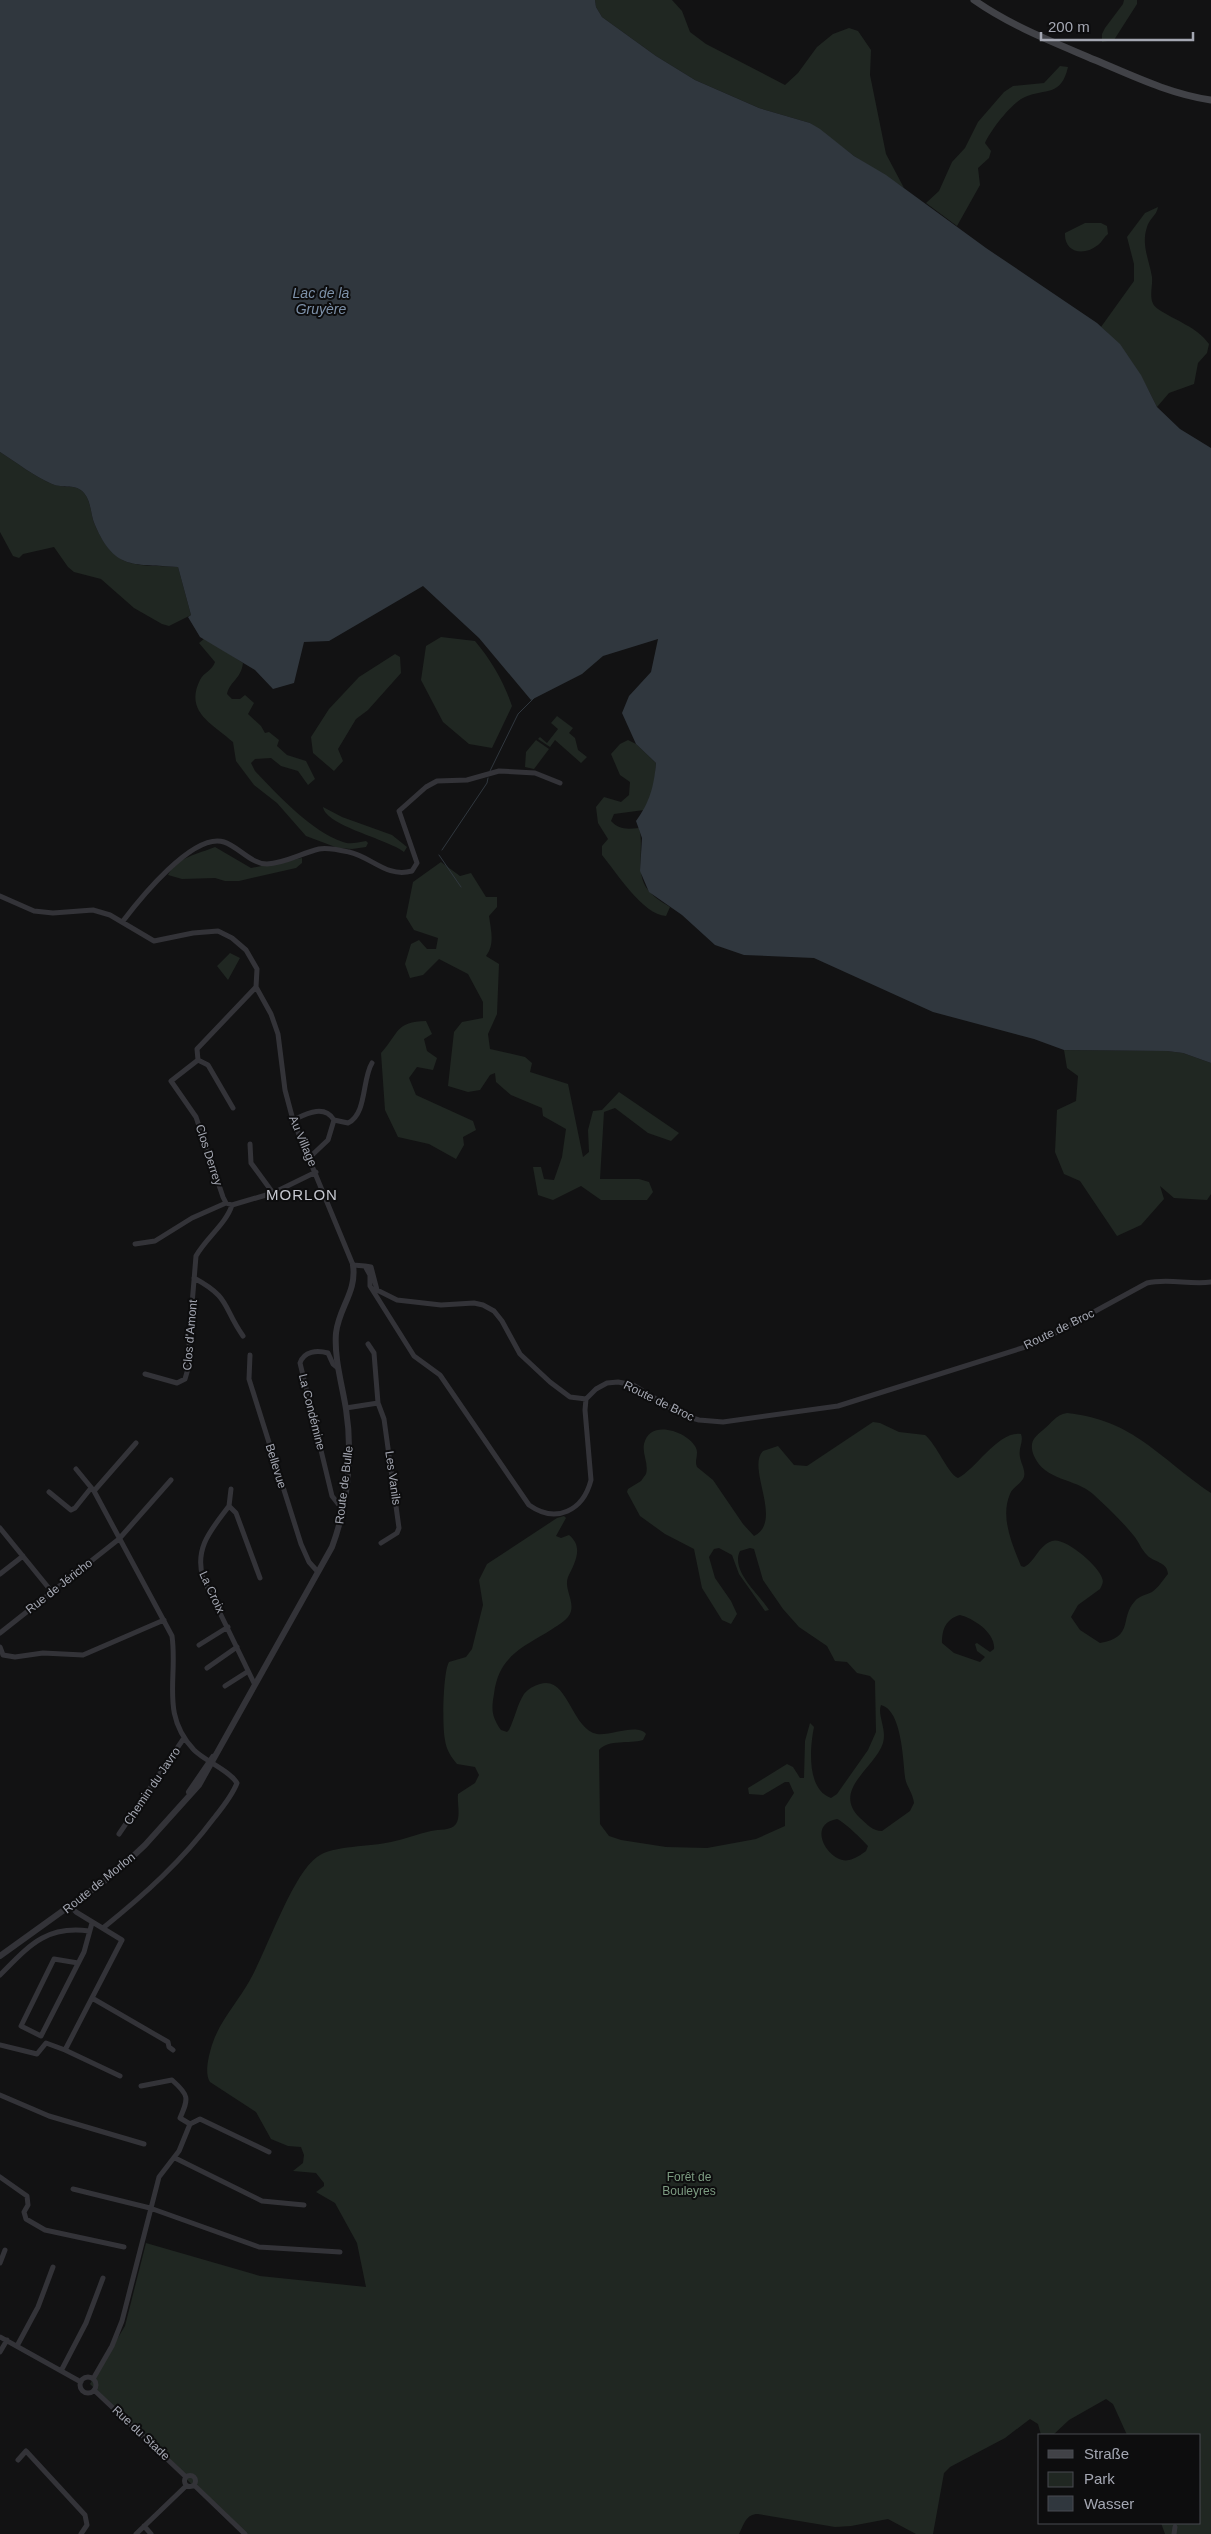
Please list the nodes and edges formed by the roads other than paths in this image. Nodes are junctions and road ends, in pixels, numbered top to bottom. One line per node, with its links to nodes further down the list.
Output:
1 (974, 0): 2 (main road)
2 (1211, 100)
3 (560, 783): 5 (street)
4 (0, 896): 5 (street)
5 (123, 921): 6 (street)
6 (256, 987): 7 (street); 10 (street, Au Village)
7 (198, 1060): 9 (street); 16 (street, Clos Derrey)
8 (372, 1063): 11 (street)
9 (232, 1108)
10 (293, 1120): 11 (street); 13 (street, Au Village)
11 (334, 1120): 13 (street)
12 (250, 1144): 15 (street)
13 (310, 1157): 14 (street, Au Village)
14 (316, 1172): 15 (street); 18 (street, Au Village)
15 (273, 1193): 16 (street)
16 (229, 1204): 17 (street); 20 (street, Clos d'Amont)
17 (135, 1244)
18 (353, 1265): 19 (street); 25 (street, Route de Bulle)
19 (365, 1266): 27 (street); 27 (street)
20 (194, 1278): 22 (street, Clos d'Amont); 26 (street, Clos d'Amont)
21 (1211, 1282): 27 (street, Route de Broc)
22 (243, 1336)
23 (368, 1344): 28 (street, Les Vanils)
24 (250, 1355): 42 (street, Bellevue)
25 (339, 1369): 29 (street, Route de Bulle); 37 (street, La Condémine)
26 (145, 1374)
27 (586, 1399)
28 (378, 1404): 29 (street); 40 (street, Les Vanils)
29 (346, 1408): 37 (street, Route de Bulle)
30 (136, 1443): 34 (street)
31 (76, 1469): 34 (street)
32 (171, 1480): 39 (street, Rue de Jéricho)
33 (231, 1489): 36 (street, La Croix)
34 (93, 1490): 35 (street); 39 (street)
35 (49, 1492)
36 (229, 1506): 44 (street); 47 (street, La Croix)
37 (343, 1510): 42 (street, Route de Bulle)
38 (0, 1528): 41 (street)
39 (119, 1539): 45 (street, Rue de Jéricho); 46 (street)
40 (380, 1544)
41 (23, 1556): 43 (street); 45 (street)
42 (318, 1572): 54 (street, Route de Bulle)
43 (0, 1574)
44 (260, 1578)
45 (52, 1592): 48 (street, Rue de Jéricho)
46 (164, 1620): 50 (street); 57 (street)
47 (228, 1626): 49 (street, La Croix); 51 (street, La Croix)
48 (0, 1633)
49 (200, 1645)
50 (0, 1647)
51 (237, 1647): 52 (street); 53 (street, La Croix)
52 (206, 1668)
53 (247, 1672): 54 (street, La Croix); 55 (street)
54 (254, 1683): 56 (street, Route de Bulle)
55 (225, 1686)
56 (238, 1713): 58 (street, Route de Morlon)
57 (184, 1738): 58 (street); 59 (street, Chemin du Javro)
58 (210, 1763): 60 (street, Route de Morlon); 62 (street)
59 (119, 1834)
60 (71, 1907): 61 (street); 64 (street, Route de Morlon)
61 (92, 1923): 62 (street); 63 (street)
62 (103, 1928): 67 (street)
63 (88, 1931): 65 (street); 66 (street)
64 (0, 1956)
65 (78, 1963): 65 (street)
66 (0, 1976)
67 (92, 1998): 69 (street); 70 (street)
68 (0, 2045): 69 (street)
69 (65, 2050): 71 (street)
70 (173, 2050)
71 (120, 2076)
72 (141, 2086): 74 (street)
73 (0, 2095): 75 (street)
74 (190, 2124): 76 (street); 77 (street)
75 (144, 2144)
76 (269, 2152)
77 (175, 2158): 80 (street); 81 (street)
78 (0, 2177): 82 (street)
79 (73, 2188): 81 (street)
80 (304, 2205)
81 (150, 2208): 84 (street); 93 (street)
82 (124, 2247)
83 (5, 2250): 85 (street)
84 (340, 2252)
85 (0, 2263)
86 (52, 2268): 90 (street)
87 (103, 2278): 92 (street)
88 (0, 2337): 89 (street)
89 (6, 2340): 90 (street); 91 (street)
90 (17, 2346): 92 (street)
91 (0, 2352)
92 (61, 2371): 94 (street)
93 (93, 2378): 94 (street); 95 (street)
94 (81, 2382): 95 (street)
95 (94, 2390): 97 (street, Rue du Stade)
96 (18, 2460): 102 (street)
97 (186, 2477): 98 (street, Rue du Stade); 99 (street)
98 (194, 2485): 99 (street); 105 (street, Rue du Stade)
99 (186, 2486): 100 (street)
100 (144, 2526): 103 (street); 104 (street)
101 (1175, 2528): 106 (street)
102 (80, 2534)
103 (136, 2534)
104 (151, 2534)
105 (245, 2534)
106 (1174, 2534)

